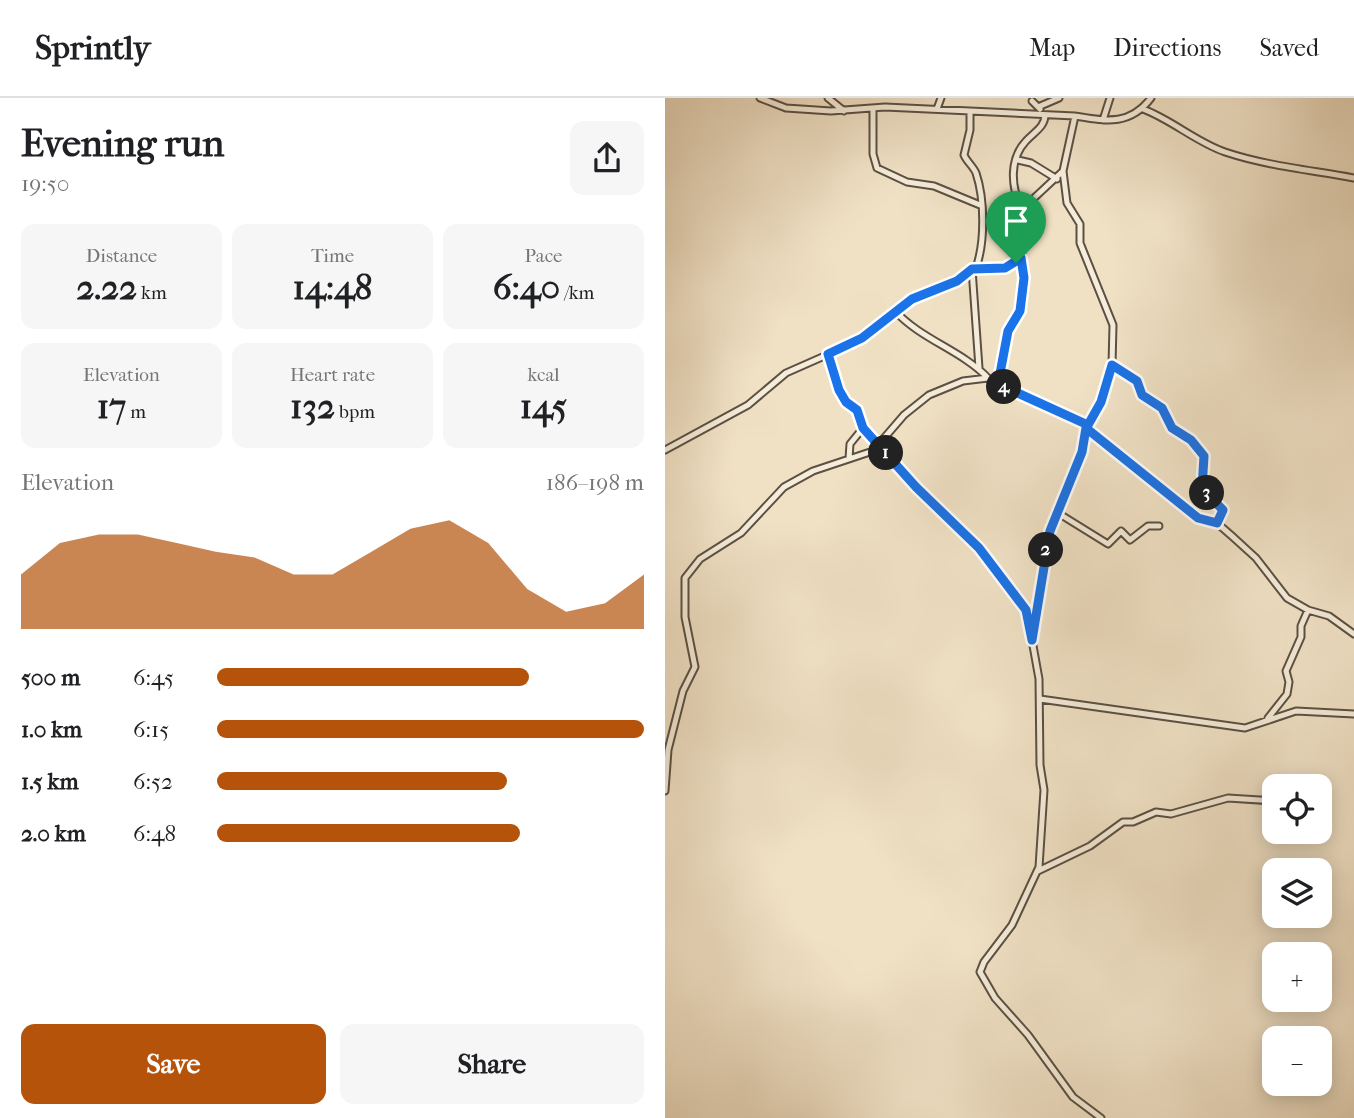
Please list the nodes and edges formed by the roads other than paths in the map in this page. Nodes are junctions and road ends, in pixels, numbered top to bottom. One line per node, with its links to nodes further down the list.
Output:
1 (760, 98): 12 (street)
2 (828, 98): 12 (street)
3 (940, 98): 10 (street)
4 (1059, 98): 8 (street)
5 (1110, 98): 17 (street)
6 (1151, 98): 11 (street)
7 (1032, 99): 8 (street); 14 (street)
8 (1038, 107): 15 (street)
9 (873, 108): 10 (street); 12 (street); 22 (street)
10 (937, 109): 13 (street)
11 (1143, 109): 17 (street); 20 (street)
12 (844, 111)
13 (970, 111): 14 (street); 22 (street)
14 (1029, 113): 15 (street)
15 (1044, 115): 16 (street); 18 (street)
16 (1075, 116): 17 (street); 19 (street)
17 (1103, 120)
18 (1018, 160): 21 (street); 23 (street)
19 (1063, 171): 21 (street); 28 (street)
20 (1354, 178)
21 (1057, 179): 23 (street)
22 (980, 205): 25 (street)
23 (1021, 208): 24 (street)
24 (1021, 258): 25 (street); 31 (street)
25 (974, 269): 26 (street); 29 (street)
26 (895, 312): 27 (street); 29 (street)
27 (828, 354): 33 (street); 37 (street)
28 (1112, 365): 32 (street); 40 (street)
29 (979, 368): 30 (street)
30 (988, 378): 31 (street); 34 (street)
31 (998, 384): 32 (street)
32 (1087, 426): 39 (street); 40 (street)
33 (863, 428): 35 (street); 38 (street)
34 (888, 437): 35 (street); 36 (street)
35 (871, 438): 36 (street)
36 (880, 446): 38 (street); 44 (street)
37 (665, 450)
38 (849, 458): 48 (street)
39 (1058, 513): 41 (street); 44 (street)
40 (1217, 523): 42 (street)
41 (1159, 526)
42 (1308, 610): 43 (street); 47 (street)
43 (1354, 634)
44 (1032, 640): 45 (street)
45 (1040, 699): 47 (street); 50 (street)
46 (1354, 714): 47 (street)
47 (1266, 721)
48 (665, 791)
49 (1262, 800): 50 (street)
50 (1038, 871): 51 (street)
51 (1101, 1118)

